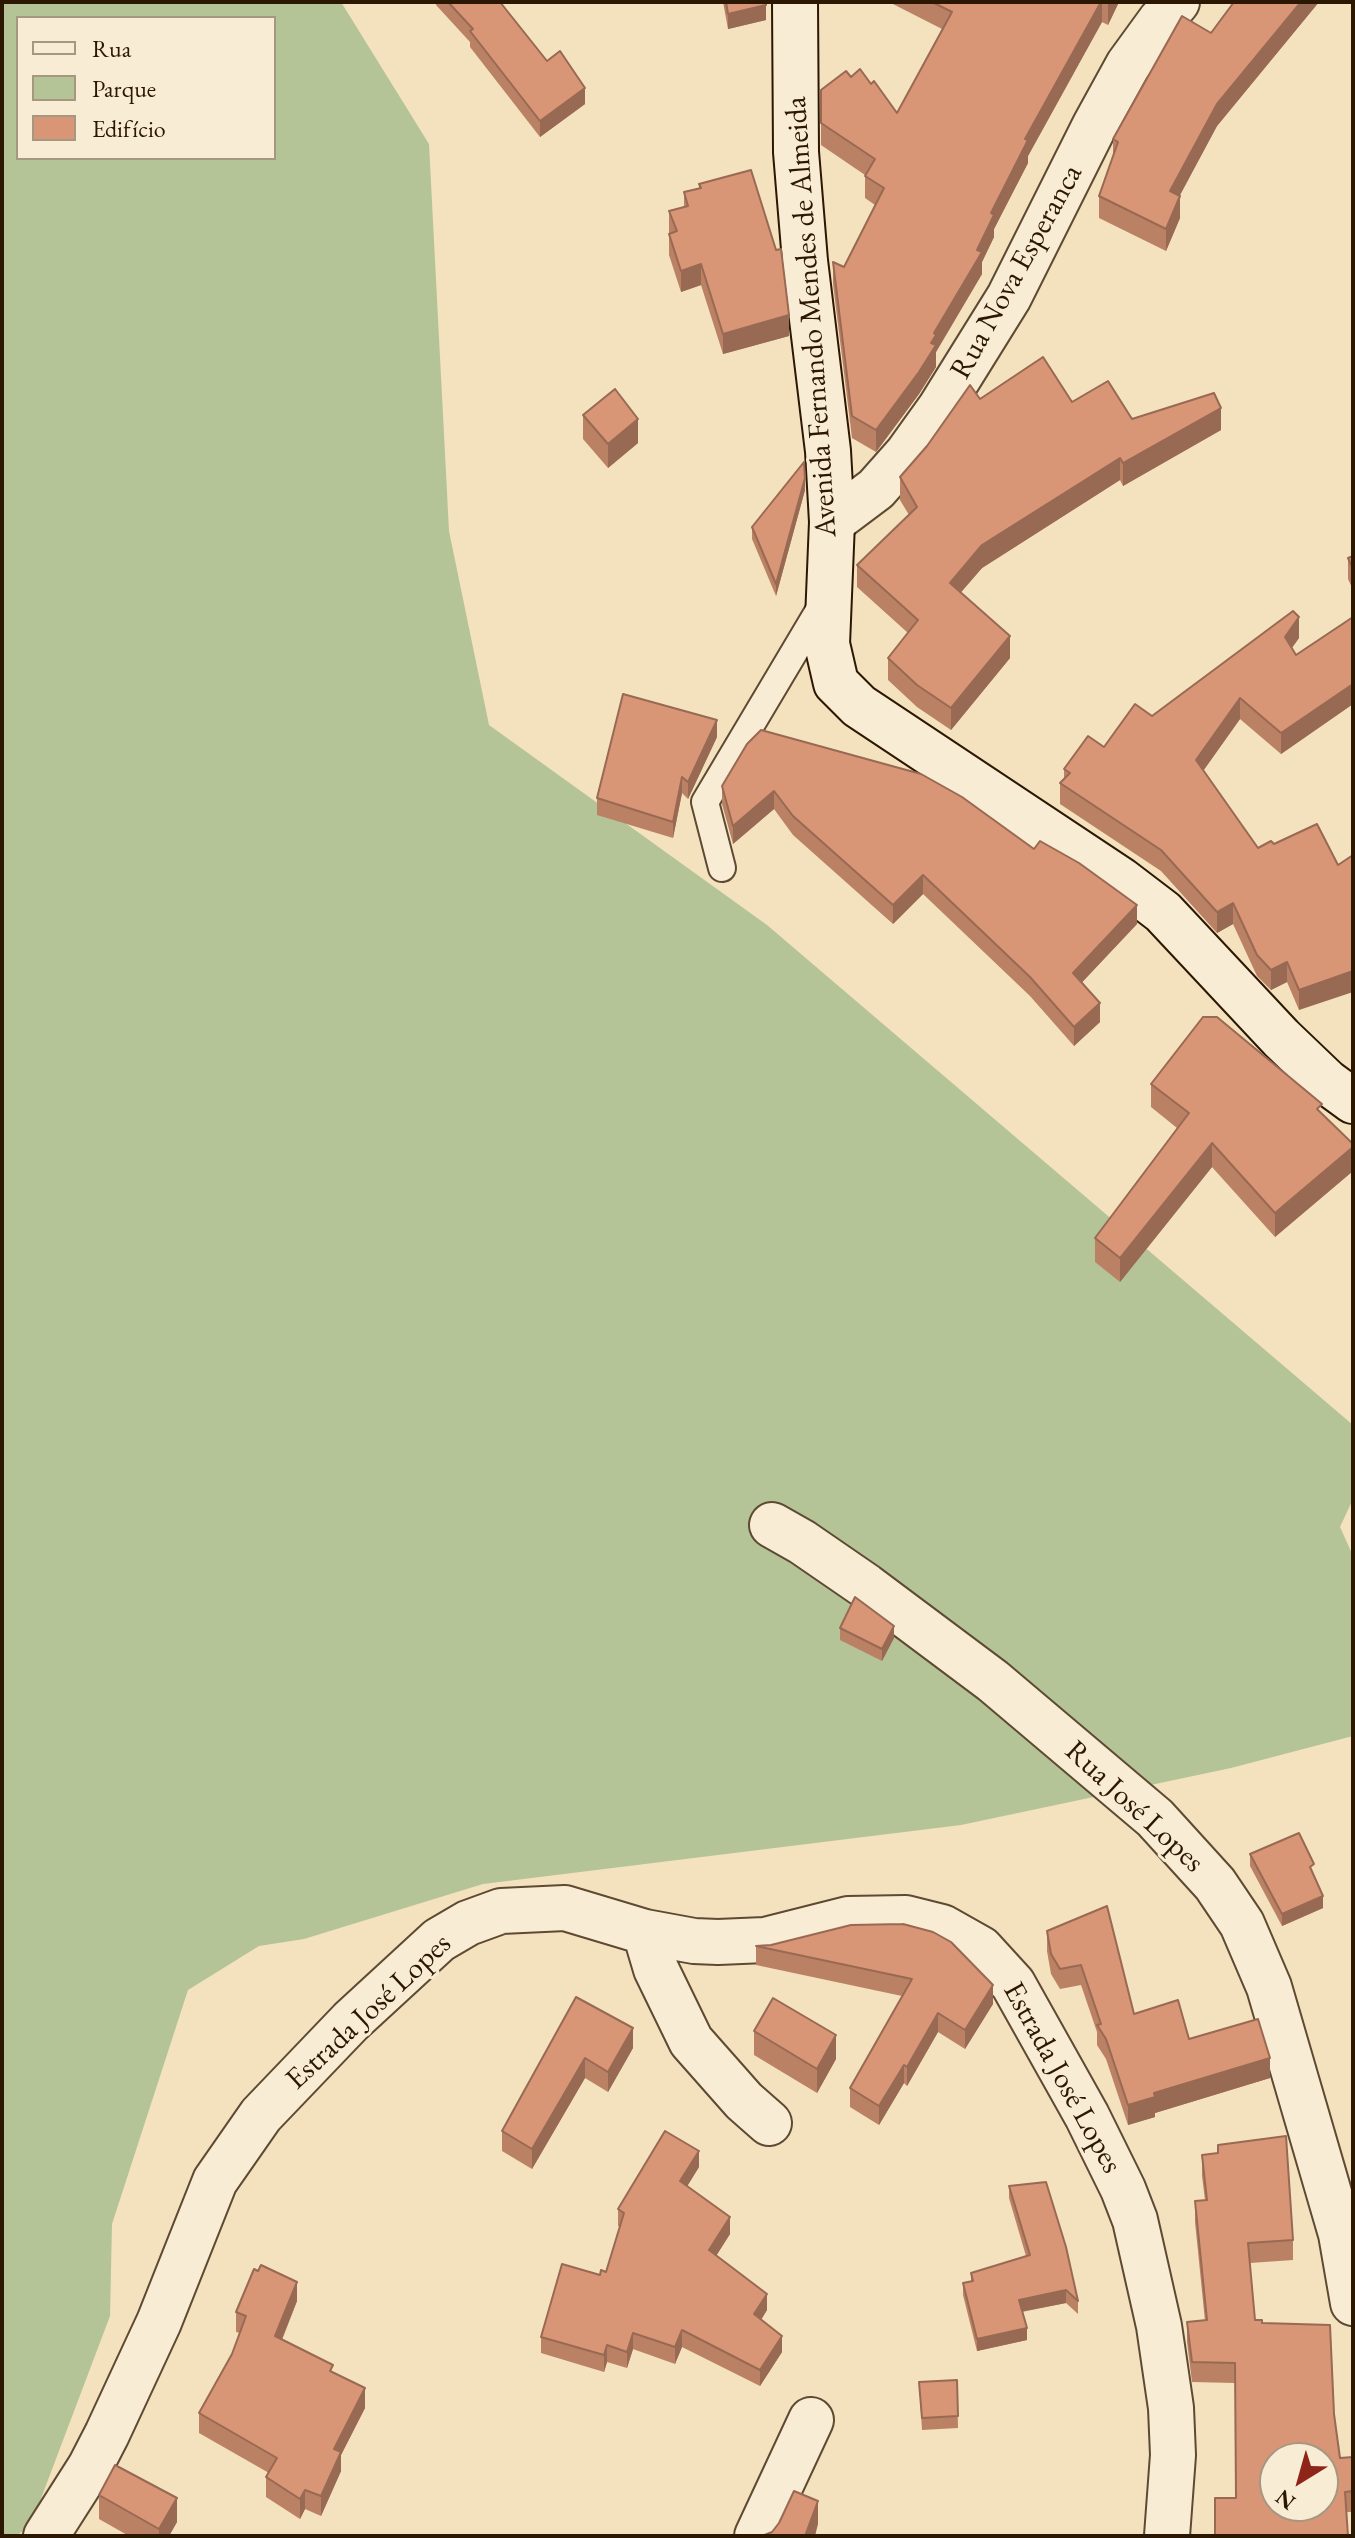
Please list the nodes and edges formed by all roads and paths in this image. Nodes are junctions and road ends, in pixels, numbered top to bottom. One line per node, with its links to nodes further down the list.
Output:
1 (795, 2): 3 (street, Avenida Fernando Mendes de Almeida)
2 (1177, 2): 3 (street, Rua Nova Esperanca)
3 (832, 522): 4 (street, Avenida Fernando Mendes de Almeida)
4 (828, 596): 5 (lane); 6 (street, Avenida Fernando Mendes de Almeida)
5 (722, 868)
6 (1353, 1101)
7 (772, 1525): 10 (street, Rua José Lopes)
8 (645, 1932): 9 (street); 12 (street, Estrada José Lopes); 14 (street, Estrada José Lopes)
9 (769, 2123)
10 (1353, 2303)
11 (811, 2420): 13 (street)
12 (46, 2536)
13 (757, 2536)
14 (1167, 2536)

